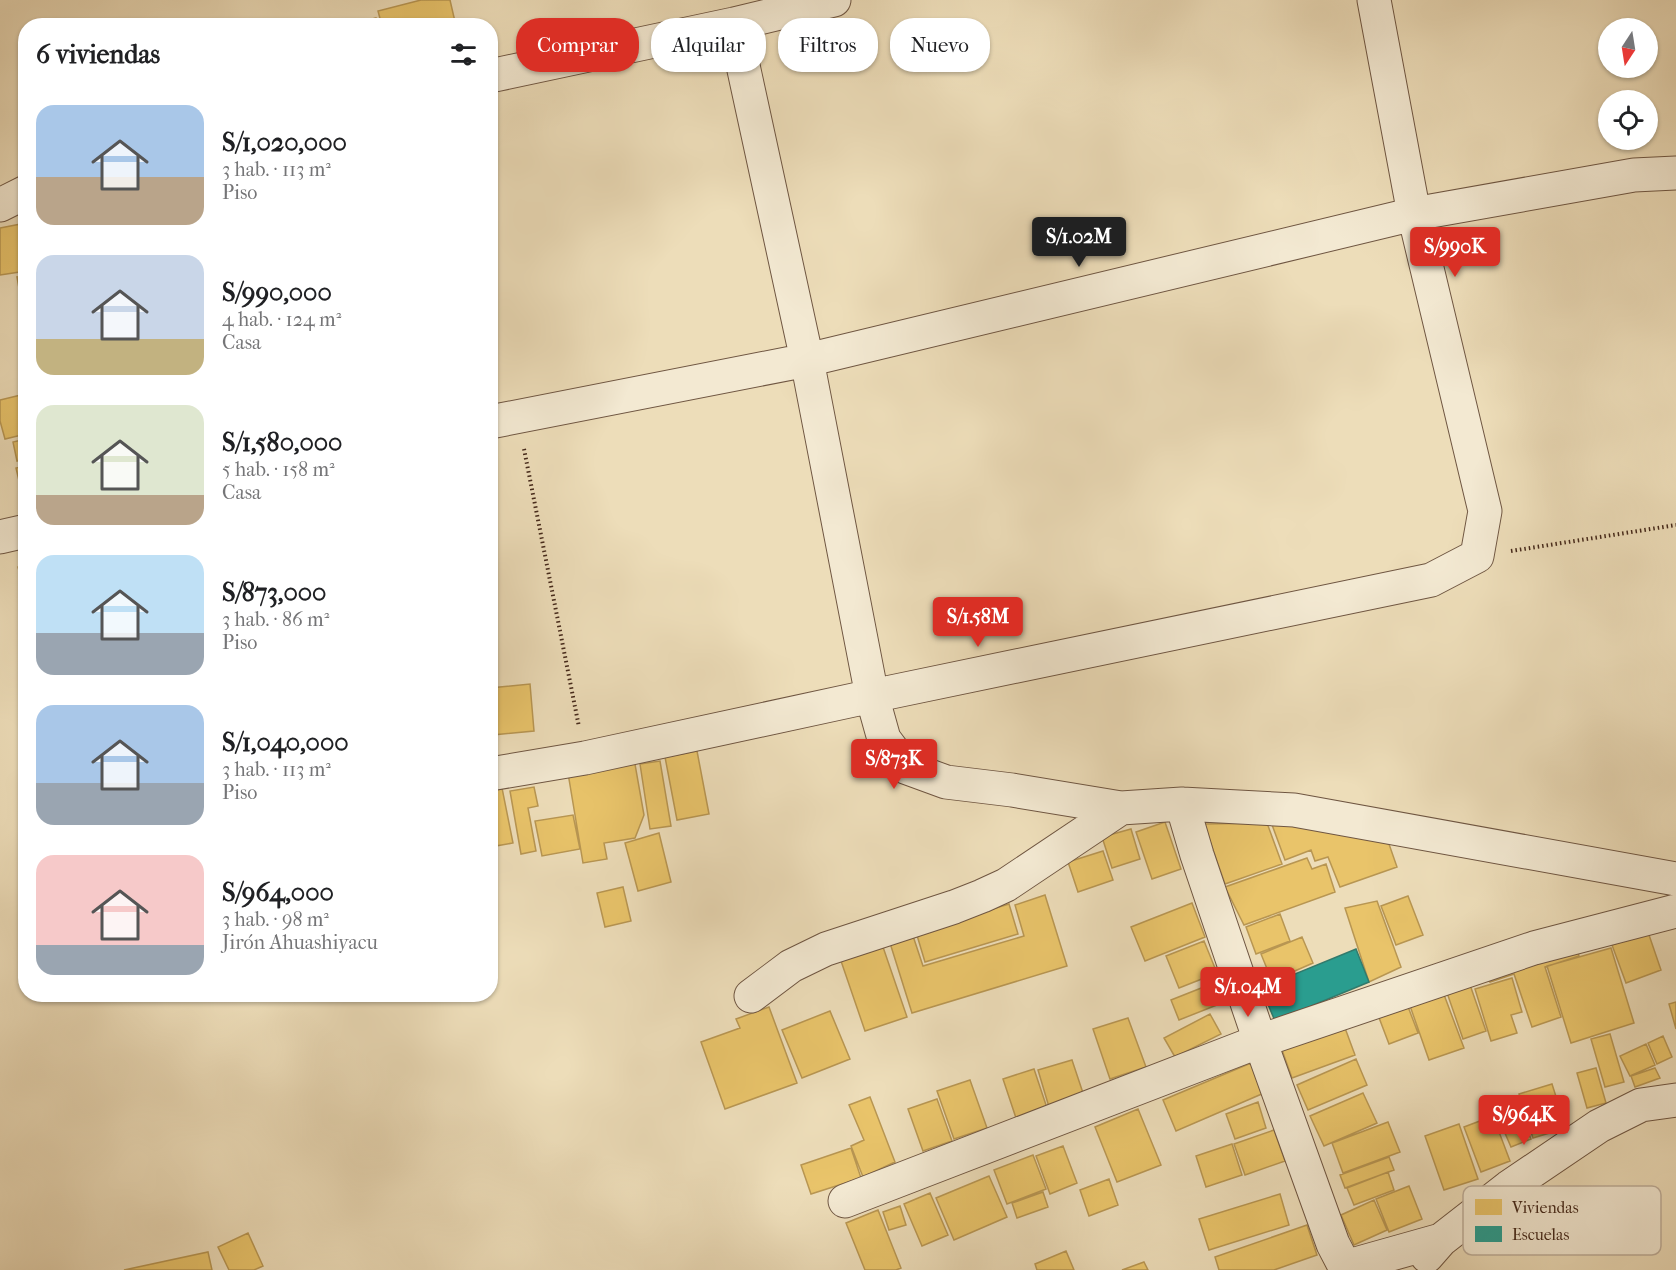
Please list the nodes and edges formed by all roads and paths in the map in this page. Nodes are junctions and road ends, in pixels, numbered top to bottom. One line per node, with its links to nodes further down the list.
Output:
1 (834, 0): 3 (street)
2 (1374, 0): 10 (street)
3 (759, 18)
4 (651, 42): 6 (street)
5 (744, 72): 11 (street)
6 (498, 74)
7 (1676, 173): 10 (street)
8 (18, 196): 9 (street)
9 (0, 205)
10 (1414, 214): 11 (street); 16 (street)
11 (807, 360): 12 (street); 17 (street)
12 (504, 420): 18 (path)
13 (1676, 525): 16 (path)
14 (18, 533): 15 (street)
15 (0, 537)
16 (1477, 556): 17 (street)
17 (872, 696): 18 (street); 21 (street)
18 (585, 758): 19 (street)
19 (498, 773)
20 (1182, 804): 21 (street); 22 (street); 25 (street)
21 (1121, 808): 24 (street)
22 (1676, 879)
23 (1676, 912): 25 (street)
24 (751, 996)
25 (1260, 1041): 28 (street); 31 (street)
26 (1676, 1100): 27 (street)
27 (1510, 1186)
28 (844, 1200)
29 (1463, 1223): 30 (street)
30 (1441, 1240): 31 (street); 32 (street)
31 (1341, 1268)
32 (1413, 1270)

